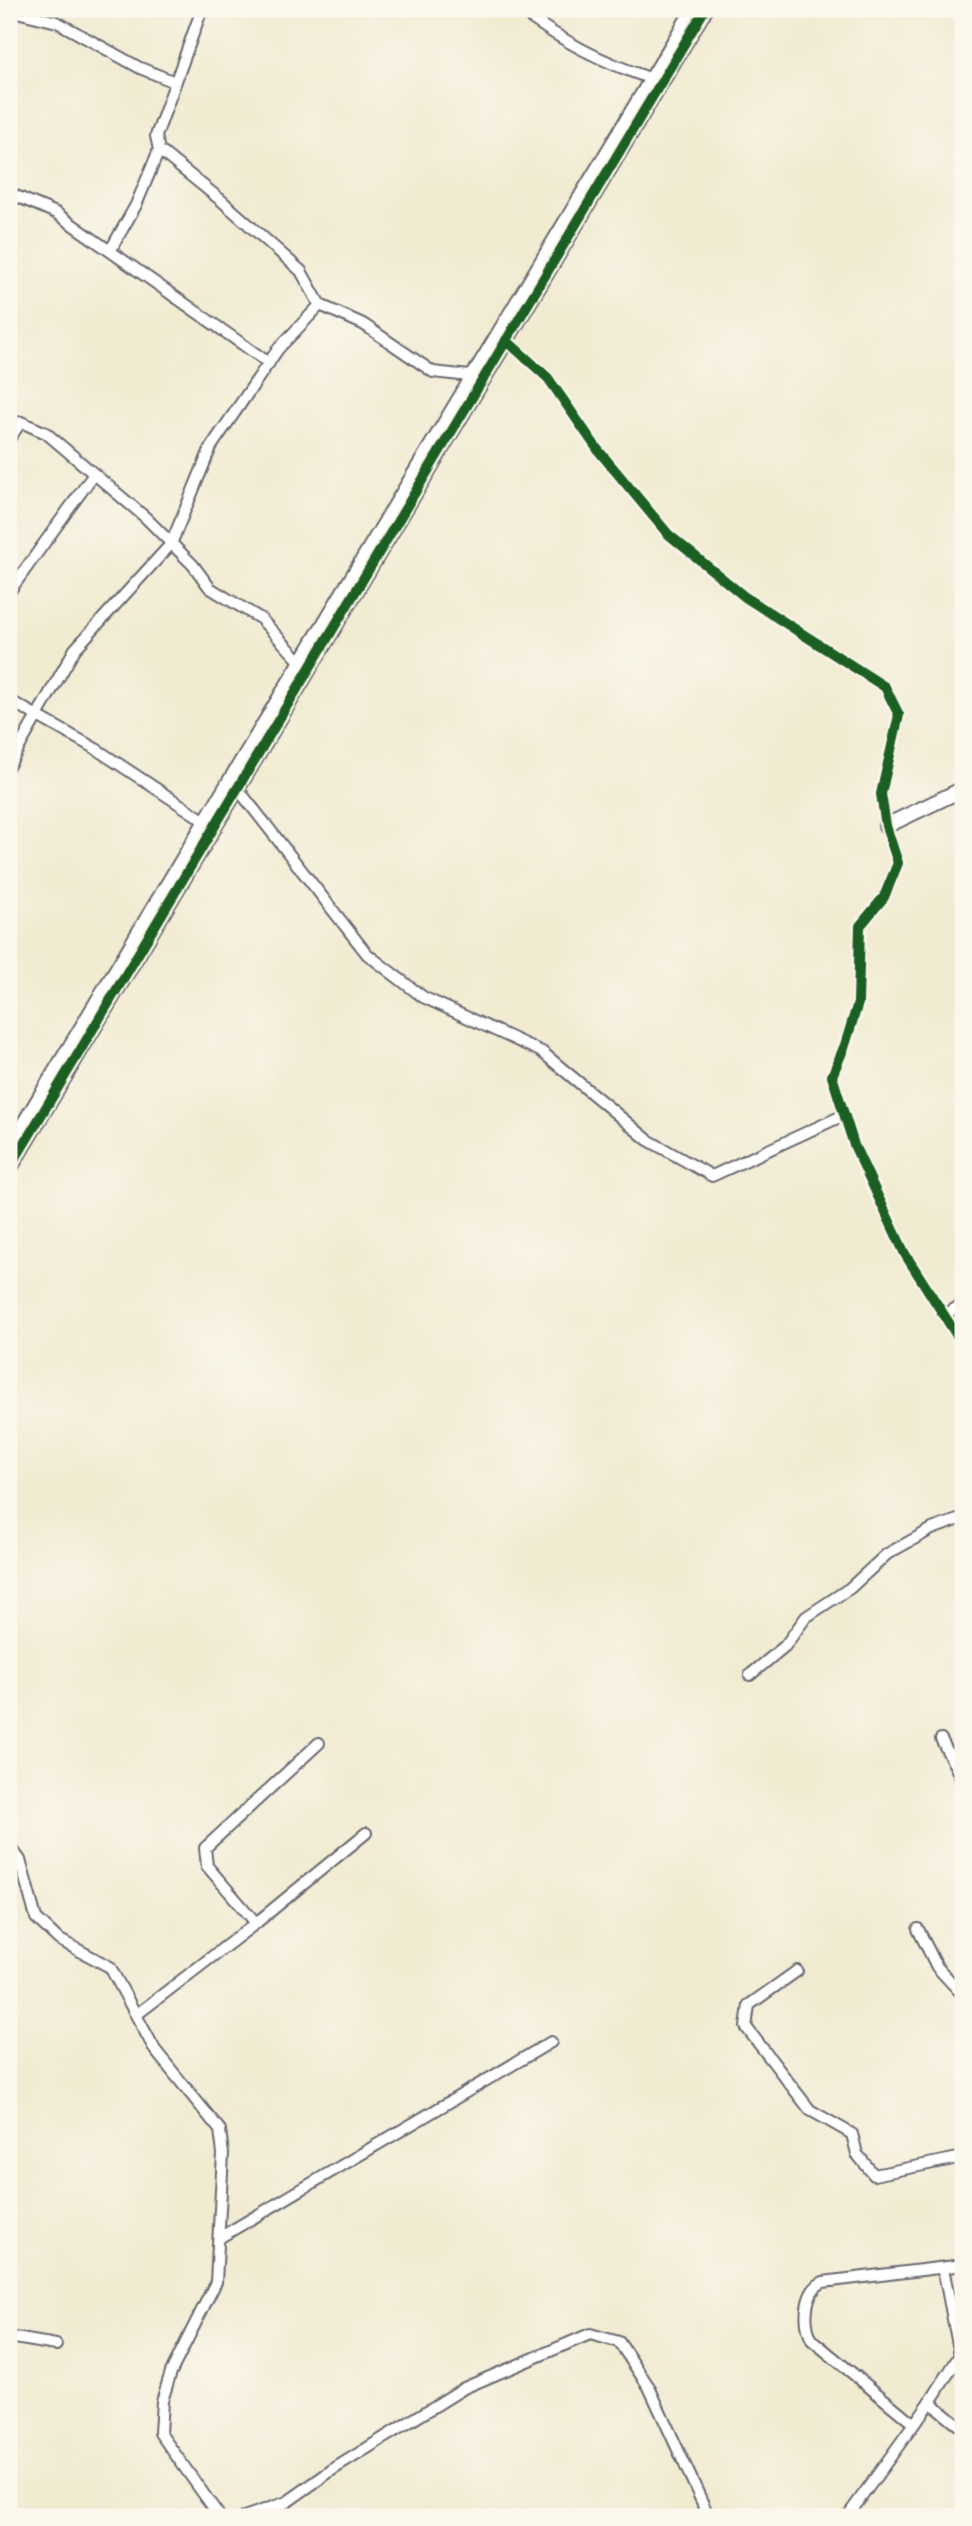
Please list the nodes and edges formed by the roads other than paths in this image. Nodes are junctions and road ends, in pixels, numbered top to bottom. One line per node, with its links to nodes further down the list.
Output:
1 (202, 9): 7 (street)
2 (519, 9): 6 (street)
3 (694, 9): 6 (street)
4 (705, 9): 12 (street)
5 (9, 10): 7 (street)
6 (652, 79): 14 (street)
7 (175, 82): 8 (street)
8 (159, 150): 10 (street); 11 (street)
9 (9, 193): 10 (street)
10 (110, 251): 13 (street)
11 (320, 304): 13 (street); 14 (street)
12 (506, 340): 14 (street); 28 (street)
13 (269, 363): 19 (street)
14 (477, 377): 21 (street); 25 (street)
15 (9, 415): 16 (street)
16 (21, 422): 17 (street); 18 (street)
17 (9, 439)
18 (94, 474): 19 (street); 20 (street)
19 (171, 544): 21 (street); 23 (street)
20 (9, 592)
21 (300, 661): 27 (street)
22 (9, 700): 23 (street)
23 (37, 717): 24 (street); 27 (street)
24 (9, 765)
25 (238, 789): 27 (street); 29 (street)
26 (963, 789): 28 (street)
27 (210, 824): 30 (street); 31 (street)
28 (887, 826): 29 (street)
29 (844, 1115): 33 (street)
30 (9, 1149)
31 (9, 1169)
32 (963, 1304): 33 (street)
33 (944, 1315): 34 (street)
34 (963, 1345)
35 (963, 1518): 36 (street)
36 (750, 1675)
37 (941, 1739): 39 (street)
38 (318, 1743): 42 (street)
39 (963, 1781)
40 (366, 1833): 42 (street)
41 (9, 1845): 46 (street)
42 (256, 1923): 46 (street)
43 (918, 1929): 45 (street)
44 (797, 1971): 48 (street)
45 (963, 1995)
46 (136, 2015): 49 (street)
47 (551, 2042): 49 (street)
48 (963, 2157)
49 (219, 2238): 57 (street)
50 (963, 2265): 51 (street)
51 (943, 2268): 54 (street); 55 (street)
52 (9, 2337): 53 (street)
53 (56, 2345)
54 (930, 2402): 55 (street); 56 (street)
55 (914, 2424): 60 (street)
56 (963, 2430)
57 (220, 2517)
58 (244, 2517): 59 (street)
59 (709, 2517)
60 (847, 2517)

